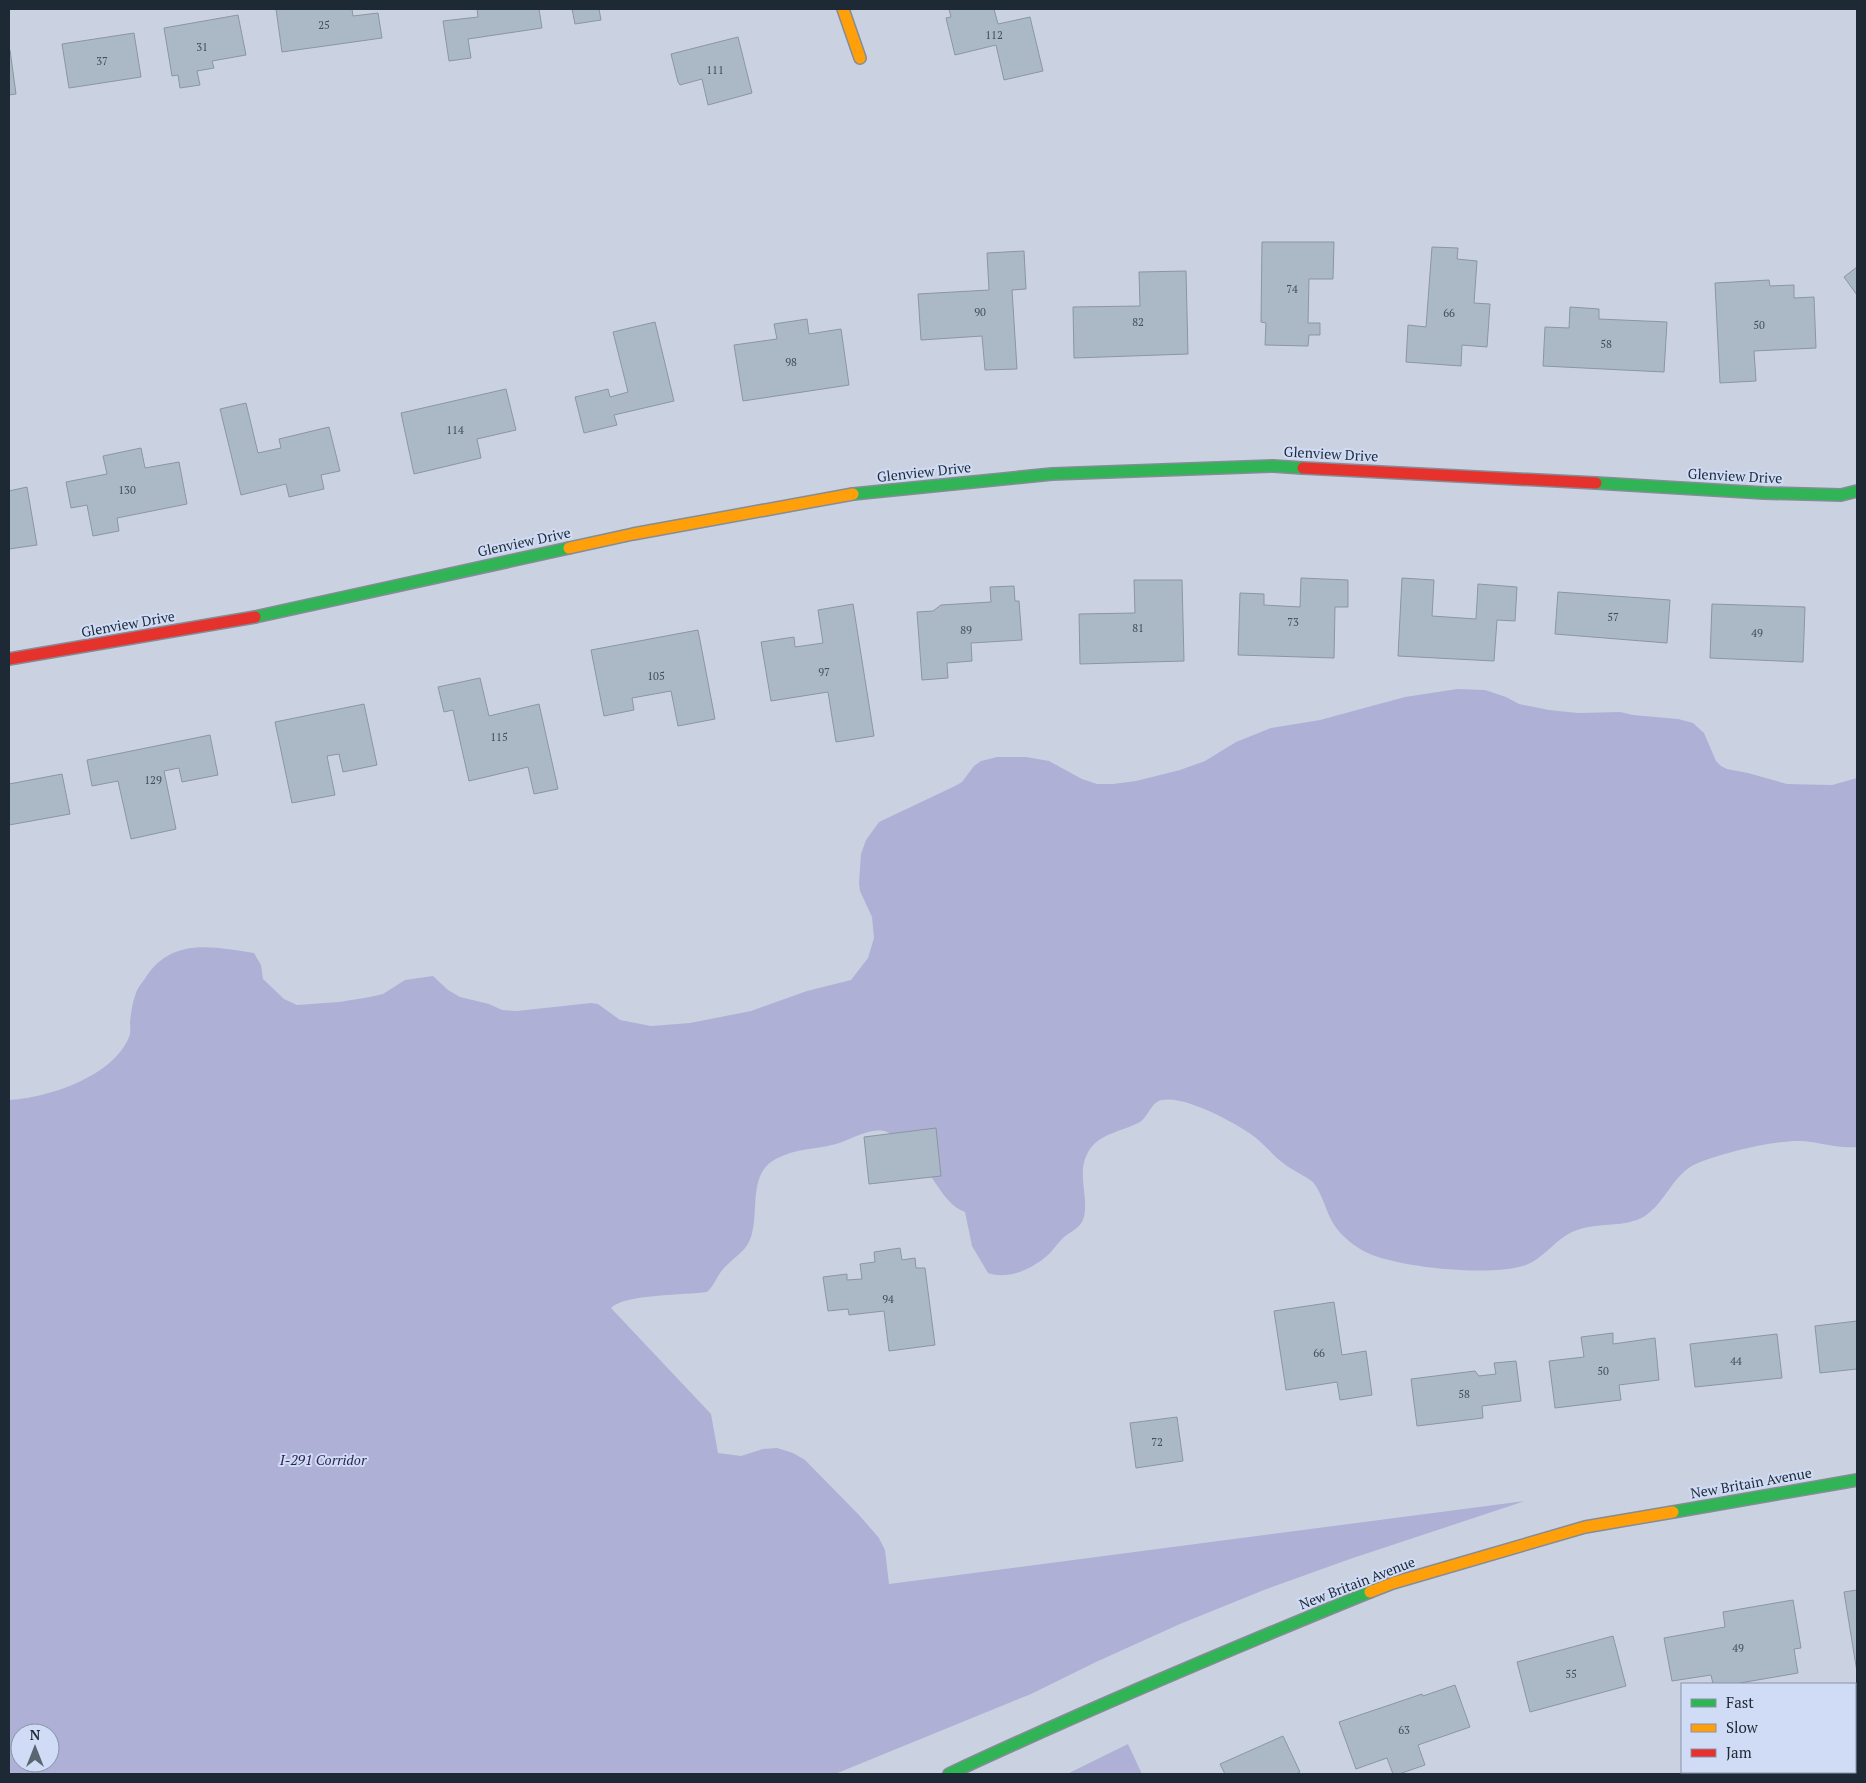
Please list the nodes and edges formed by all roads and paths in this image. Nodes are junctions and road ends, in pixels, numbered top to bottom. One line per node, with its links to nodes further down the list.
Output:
1 (843, 9): 2 (street)
2 (860, 58)
3 (1857, 491): 4 (street, Glenview Drive)
4 (9, 659)
5 (1857, 1480): 6 (street, New Britain Avenue)
6 (949, 1774)

